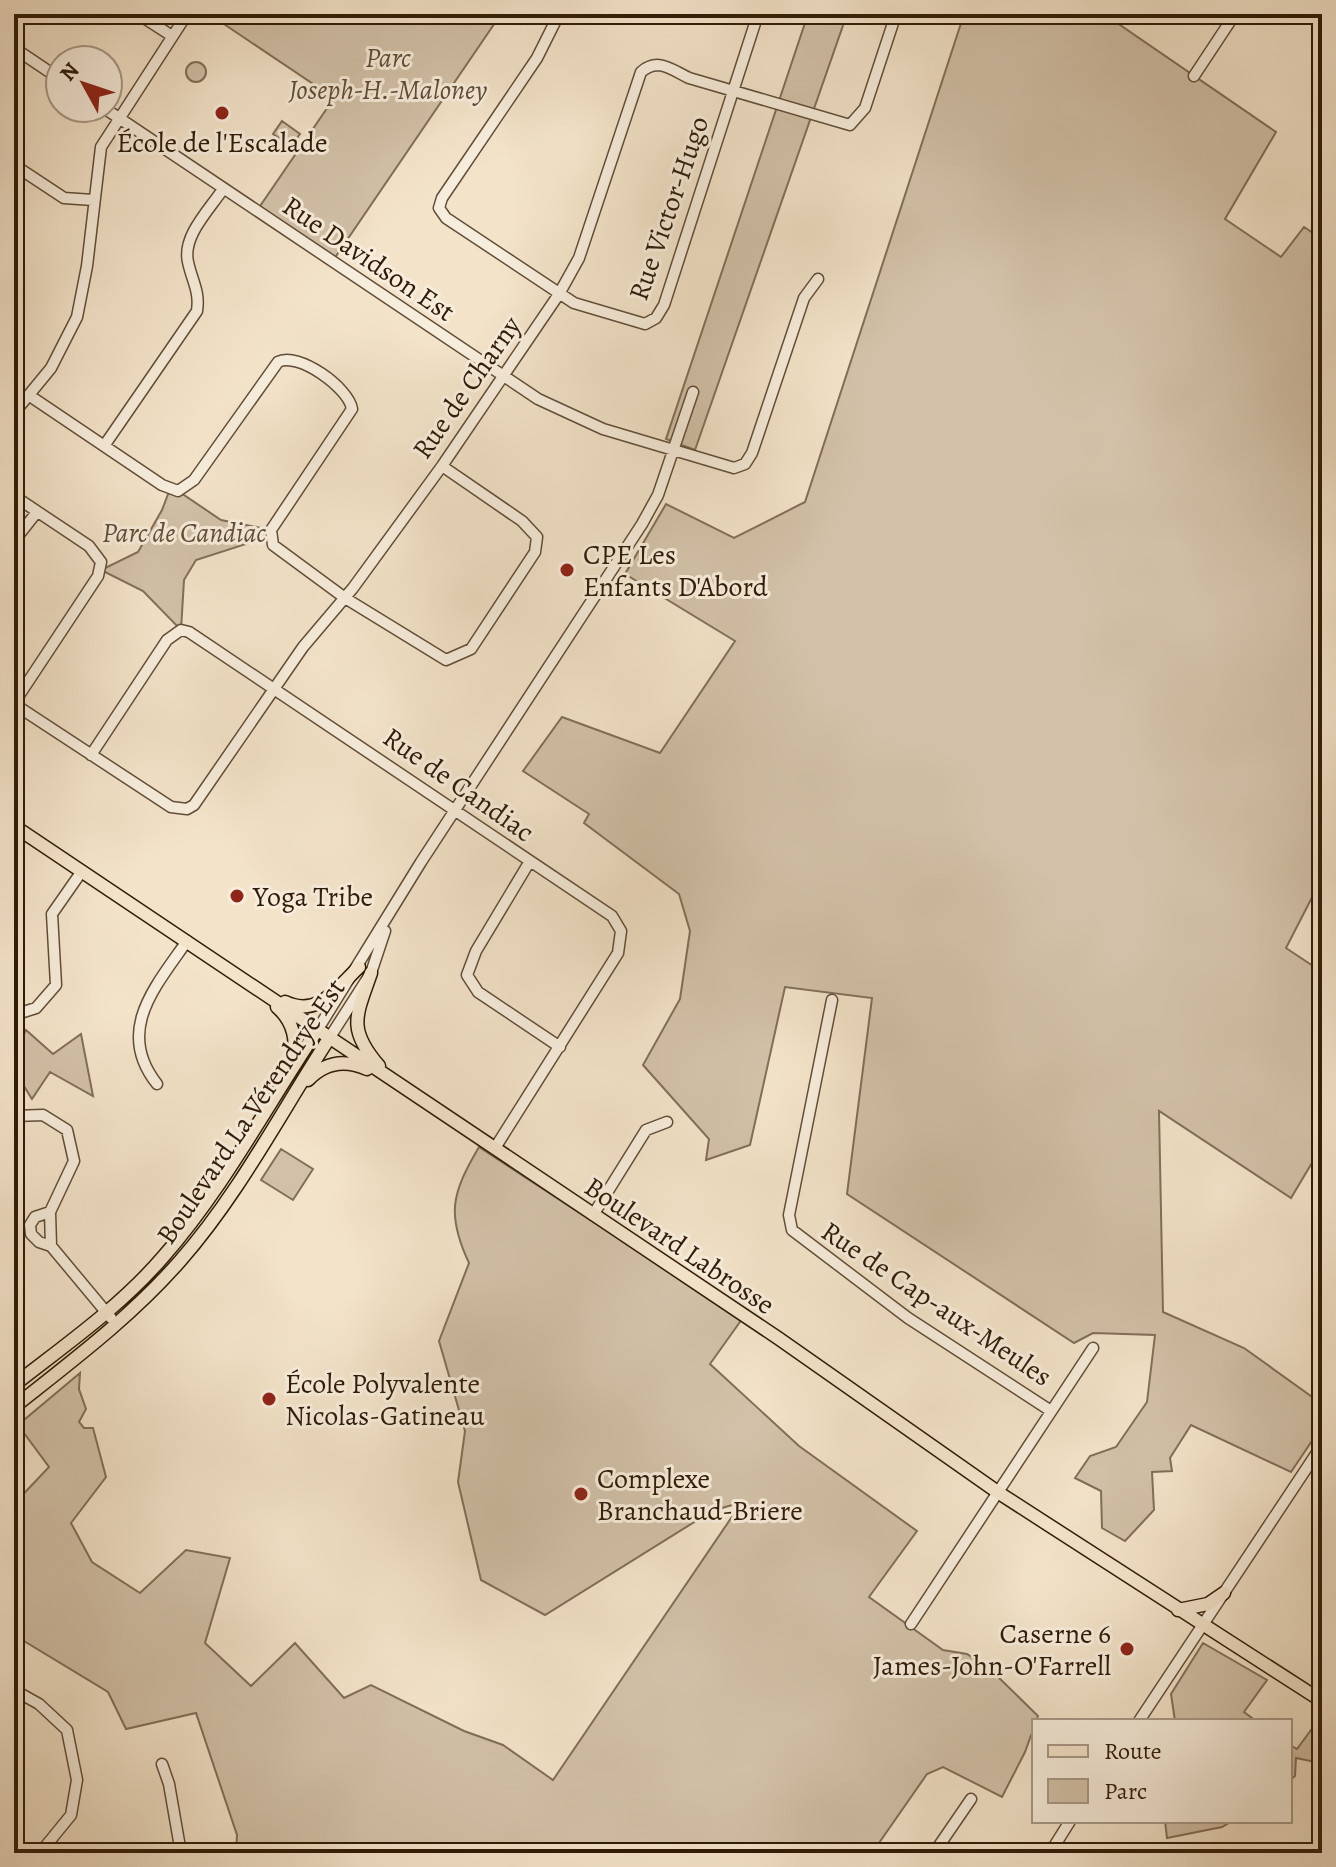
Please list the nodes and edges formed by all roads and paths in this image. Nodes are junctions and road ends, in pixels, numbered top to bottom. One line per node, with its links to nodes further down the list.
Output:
1 (138, 14): 9 (street)
2 (187, 14): 9 (street)
3 (559, 14): 21 (street)
4 (758, 14): 13 (street, Rue Victor-Hugo)
5 (896, 14): 13 (street, Rue de Charny)
6 (1235, 14): 12 (street)
7 (1308, 14): 8 (street)
8 (1322, 22)
9 (172, 36): 14 (street)
10 (14, 48): 11 (street)
11 (44, 68)
12 (1194, 76)
13 (733, 92): 21 (street, Rue de Charny); 21 (street, Rue Victor-Hugo)
14 (124, 108)
15 (124, 121): 18 (street, Rue Davidson Est)
16 (114, 124): 19 (street)
17 (15, 167): 19 (street)
18 (223, 189): 22 (street, Rue Davidson Est); 26 (street)
19 (93, 200): 24 (street)
20 (818, 279): 27 (street, Rue Davidson Est)
21 (559, 294): 22 (street, Rue de Charny)
22 (504, 378): 27 (street, Rue Davidson Est); 28 (street, Rue de Charny)
23 (693, 392): 27 (street, Boulevard La Vérendrye Est)
24 (30, 396): 25 (street); 26 (street)
25 (14, 413)
26 (104, 446): 32 (street)
27 (673, 451): 36 (street, Boulevard La Vérendrye Est)
28 (442, 466): 32 (street, Rue de Charny); 32 (street)
29 (14, 496): 30 (street)
30 (37, 512): 31 (street); 34 (street)
31 (14, 541)
32 (345, 598): 33 (street, Rue de Charny)
33 (276, 689): 35 (street, Rue de Charny); 35 (street, Rue de Candiac); 36 (street, Rue de Candiac)
34 (14, 703): 35 (street, Rue de Charny)
35 (91, 755)
36 (455, 808): 38 (street, Rue de Candiac); 41 (street, Boulevard La Vérendrye Est)
37 (14, 826): 39 (main road, Boulevard Labrosse)
38 (530, 861): 47 (street, Rue de Candiac); 47 (street)
39 (82, 871): 40 (main road, Boulevard Labrosse); 44 (street)
40 (187, 941): 42 (main road, Boulevard Labrosse); 49 (street)
41 (365, 970): 42 (main road); 45 (street, Boulevard La Vérendrye Est); 46 (street, Boulevard La Vérendrye Est); 48 (main road)
42 (257, 988): 45 (main road, Boulevard Labrosse); 50 (main road)
43 (832, 1000): 63 (street, Rue de Cap-aux-Meules)
44 (14, 1015)
45 (318, 1029): 46 (main road, Boulevard Labrosse); 50 (main road, Boulevard La Vérendrye Est)
46 (330, 1037): 48 (main road, Boulevard Labrosse); 51 (main road, Boulevard La Vérendrye Est)
47 (560, 1047): 54 (street, Rue de Candiac)
48 (392, 1080): 51 (main road); 54 (main road, Boulevard Labrosse)
49 (157, 1084)
50 (280, 1087): 58 (main road, Boulevard La Vérendrye Est)
51 (288, 1103): 59 (main road, Boulevard La Vérendrye Est)
52 (14, 1116): 55 (street)
53 (667, 1122): 56 (street)
54 (495, 1148): 56 (main road, Boulevard Labrosse)
55 (50, 1212): 57 (street); 57 (street)
56 (593, 1215): 65 (main road, Boulevard Labrosse)
57 (51, 1246): 58 (street)
58 (106, 1312): 59 (street); 61 (main road, Boulevard La Vérendrye Est)
59 (117, 1325): 62 (main road, Boulevard La Vérendrye Est)
60 (1093, 1348): 63 (street)
61 (14, 1385)
62 (14, 1407)
63 (1051, 1411): 65 (street)
64 (1322, 1445): 66 (street)
65 (999, 1493): 67 (main road, Boulevard Labrosse); 68 (street)
66 (1224, 1593): 67 (main road); 69 (street)
67 (1178, 1610): 69 (main road, Boulevard Labrosse)
68 (911, 1624)
69 (1202, 1625): 71 (main road, Boulevard Labrosse); 72 (street)
70 (14, 1690): 78 (street)
71 (1322, 1701)
72 (1140, 1719)
73 (162, 1764): 79 (street)
74 (971, 1799): 80 (street)
75 (1069, 1823): 81 (street)
76 (14, 1846): 77 (street)
77 (23, 1853)
78 (40, 1853)
79 (181, 1853)
80 (934, 1853)
81 (1050, 1853)

